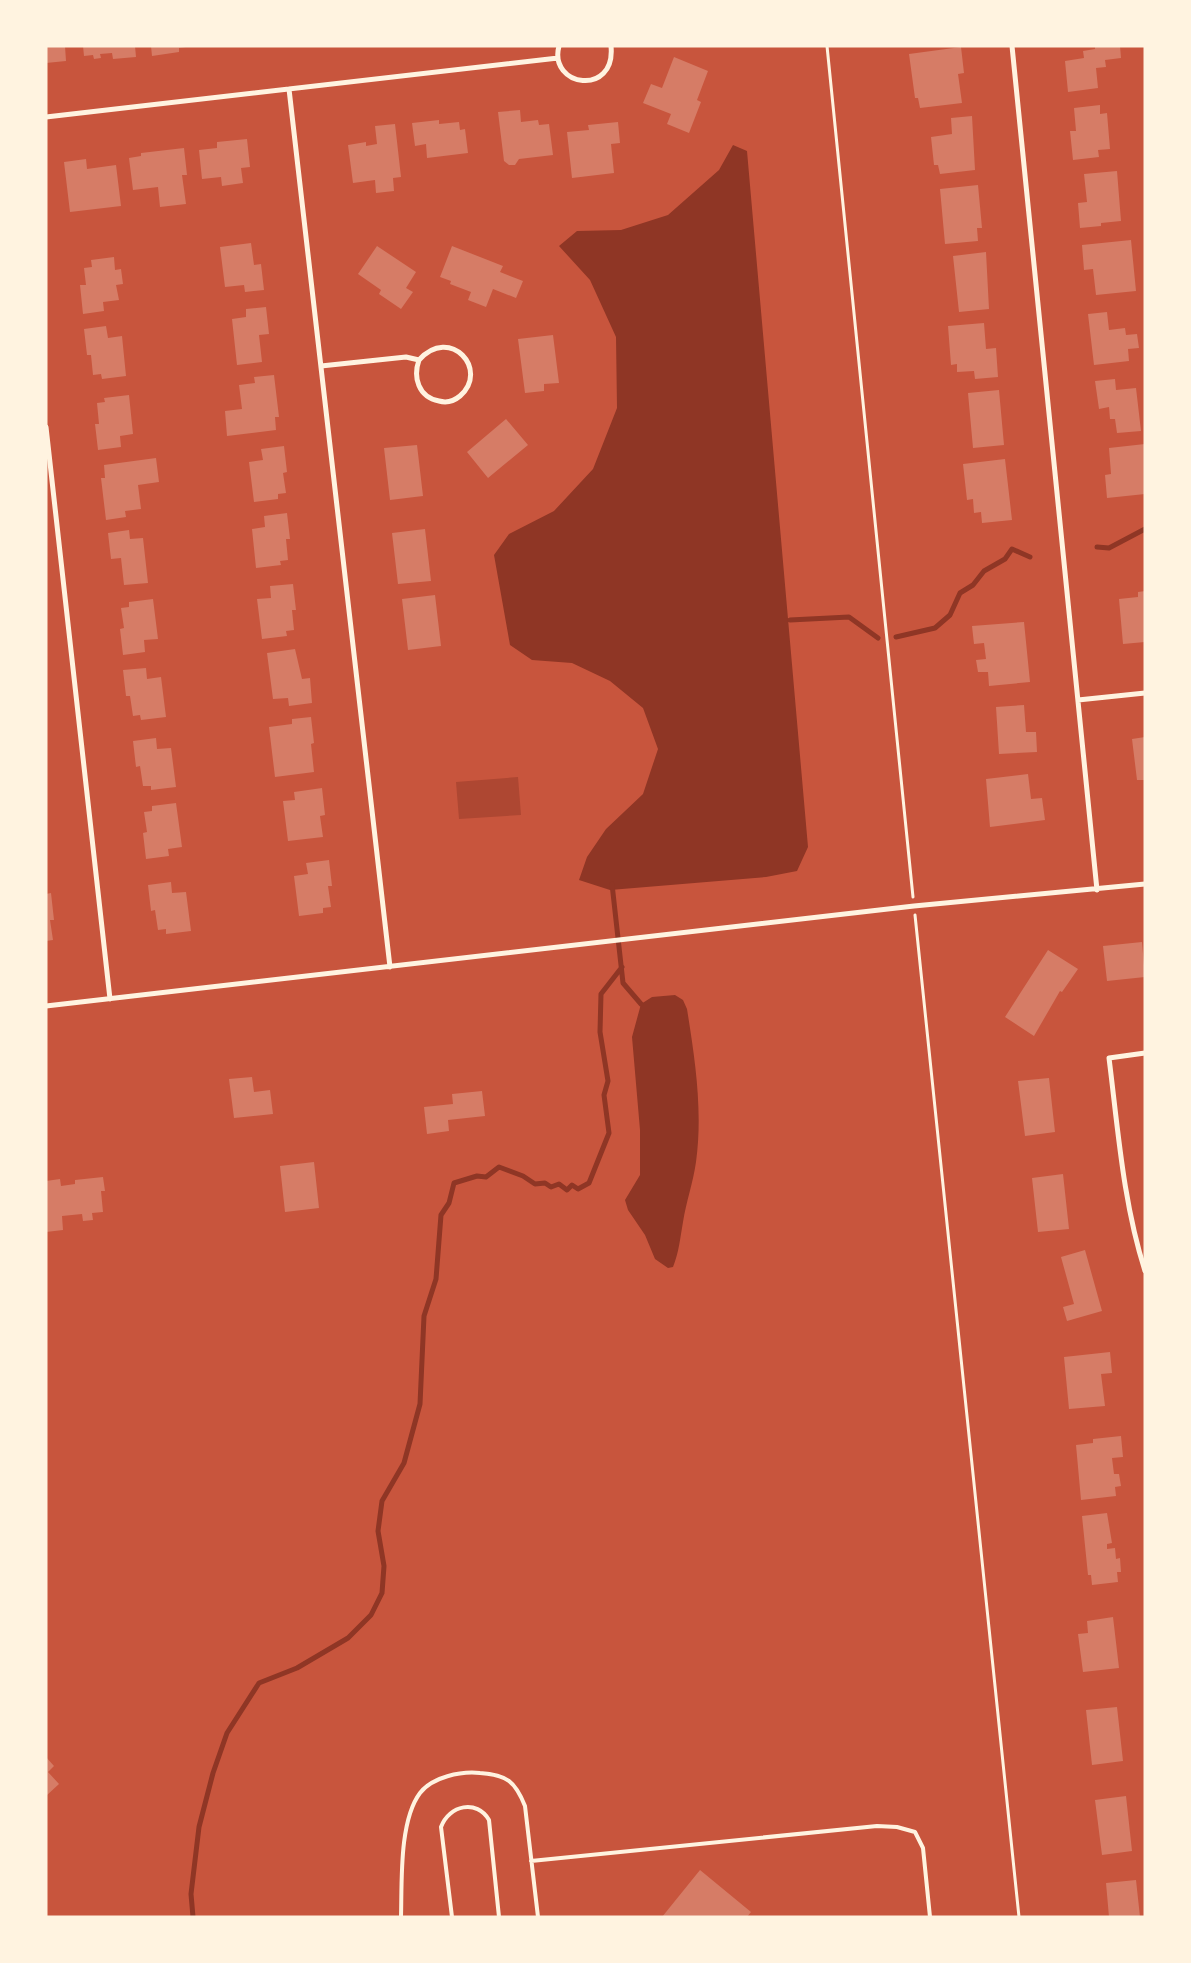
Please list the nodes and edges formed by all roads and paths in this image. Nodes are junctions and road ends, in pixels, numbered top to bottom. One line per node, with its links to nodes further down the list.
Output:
1 (559, 46): 5 (street)
2 (610, 46): 5 (street)
3 (827, 46): 15 (path)
4 (1012, 46): 12 (street)
5 (558, 58): 6 (street)
6 (289, 89): 7 (street); 9 (street)
7 (46, 117)
8 (419, 360): 8 (street); 9 (street)
9 (321, 366): 16 (street)
10 (46, 427): 17 (street)
11 (1145, 693): 12 (street)
12 (1078, 700): 14 (street)
13 (1145, 884): 14 (street)
14 (1097, 890): 15 (street)
15 (914, 906): 16 (street); 27 (path)
16 (390, 967): 17 (street)
17 (110, 999): 18 (street)
18 (46, 1006)
19 (1145, 1053): 20 (street)
20 (1145, 1271)
21 (531, 1860): 22 (lane); 25 (lane); 26 (lane)
22 (401, 1917)
23 (452, 1917): 24 (lane)
24 (499, 1917)
25 (538, 1917)
26 (930, 1917)
27 (1019, 1917)

